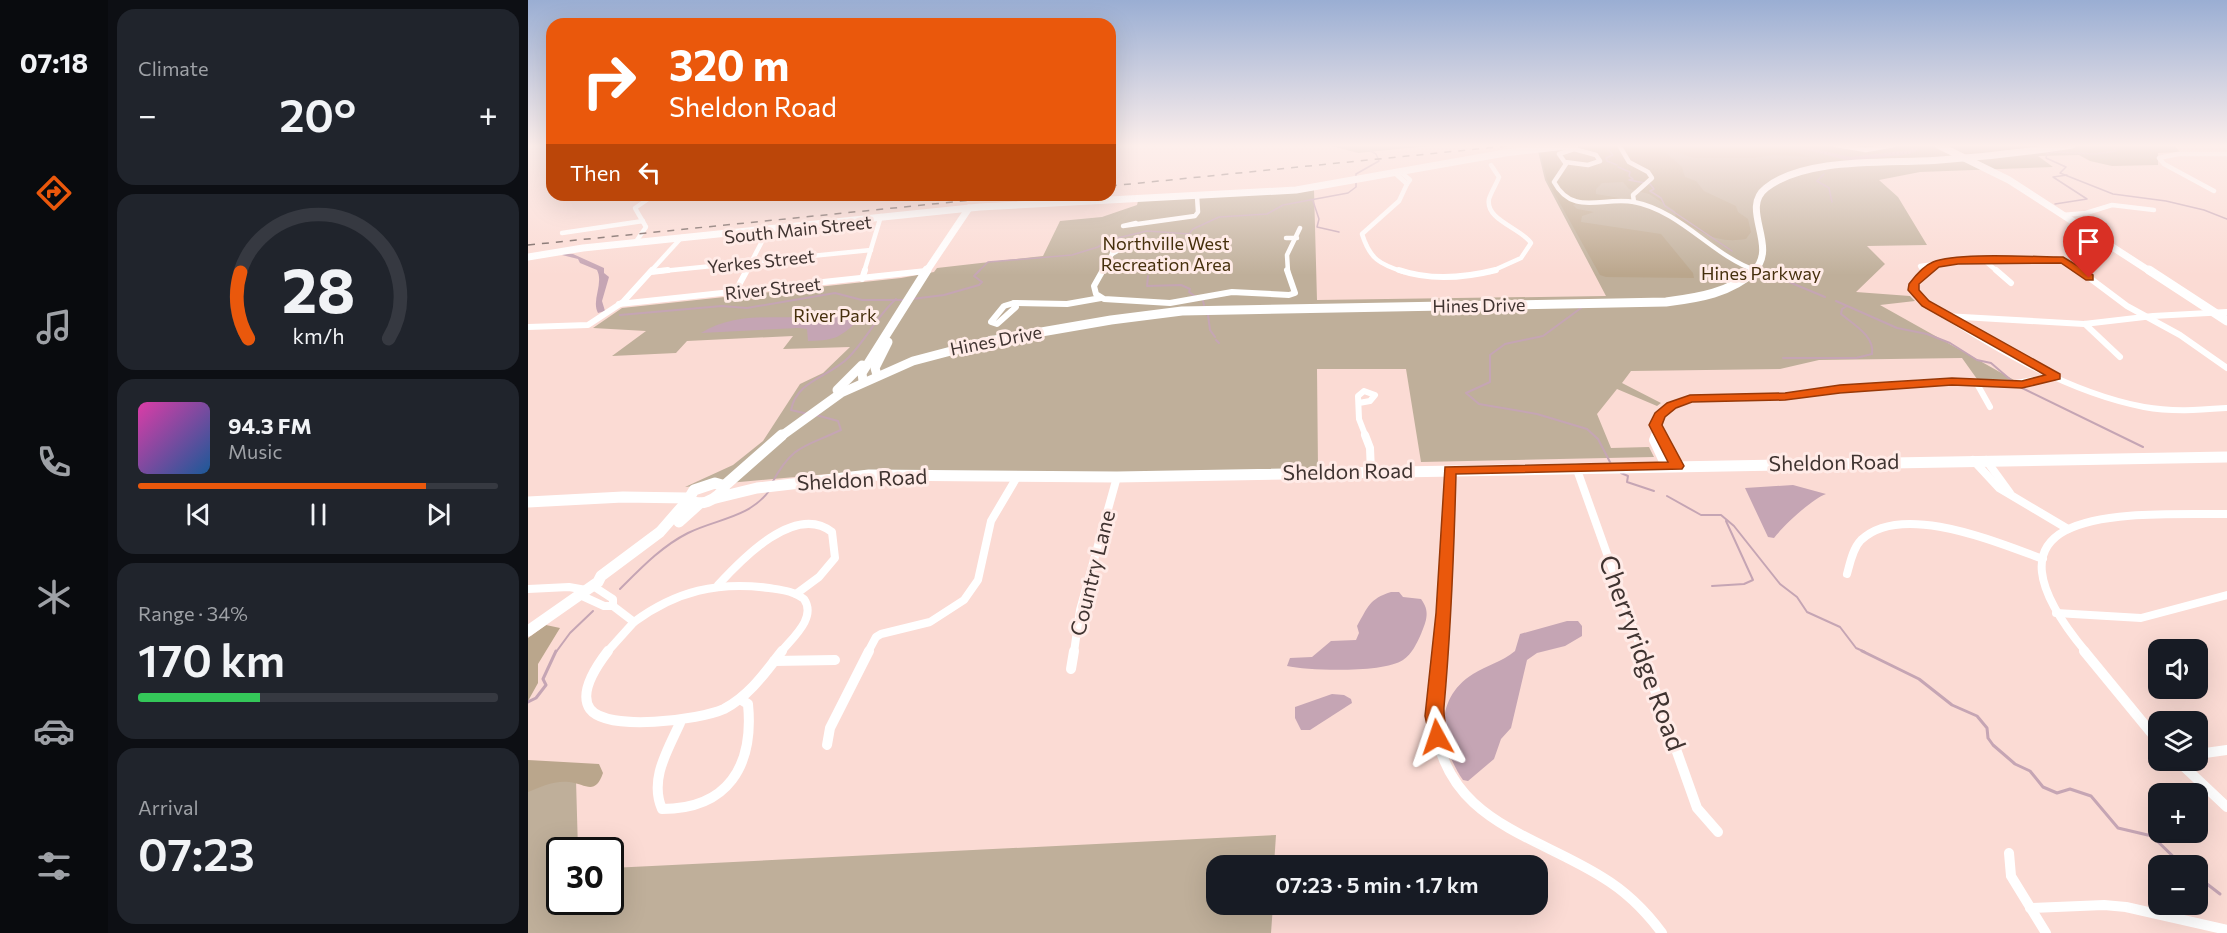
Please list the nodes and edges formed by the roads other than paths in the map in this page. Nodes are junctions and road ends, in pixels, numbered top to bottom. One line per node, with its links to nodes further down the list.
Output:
1 (1304, 189): 10 (street, South Main Street)
2 (1405, 189): 3 (street)
3 (1494, 189)
4 (1557, 189): 15 (street)
5 (1639, 189): 15 (street)
6 (1765, 189): 34 (street)
7 (2020, 189): 18 (street)
8 (2210, 189): 9 (street)
9 (2214, 191)
10 (1197, 196): 11 (street, South Main Street); 21 (street)
11 (1116, 200)
12 (645, 201): 20 (street)
13 (1092, 201): 14 (street, South Main Street)
14 (1071, 202): 16 (street, South Main Street)
15 (1634, 202): 34 (street)
16 (967, 210): 19 (street, South Main Street); 36 (street)
17 (2154, 210): 18 (street)
18 (2063, 215): 45 (street)
19 (880, 219): 23 (street, South Main Street); 29 (street)
20 (643, 221): 24 (street); 28 (street)
21 (1136, 223)
22 (1300, 228): 26 (street)
23 (768, 231): 27 (street, South Main Street); 33 (street)
24 (562, 233)
25 (1286, 238): 26 (street)
26 (1297, 238): 40 (street)
27 (680, 239): 28 (street, South Main Street); 35 (street)
28 (635, 243): 31 (street, South Main Street)
29 (871, 250): 33 (street, Yerkes Street); 37 (street)
30 (1112, 254): 40 (street)
31 (528, 256)
32 (1985, 261): 38 (street); 44 (street); 46 (street)
33 (751, 263): 35 (street, Yerkes Street); 39 (street)
34 (1755, 270): 52 (street, Hines Drive)
35 (651, 272): 42 (street)
36 (927, 272): 37 (street, River Street); 43 (street)
37 (862, 279): 39 (street, River Street)
38 (2011, 283)
39 (734, 294): 42 (street, River Street)
40 (1101, 298): 41 (street)
41 (1014, 303)
42 (619, 304): 48 (street)
43 (900, 311): 49 (street); 52 (street)
44 (1945, 316): 47 (street); 53 (street)
45 (2223, 316): 46 (street)
46 (2146, 317): 47 (street); 51 (street)
47 (2085, 324): 50 (street)
48 (528, 327)
49 (879, 343): 54 (street); 59 (street)
50 (2120, 357)
51 (2227, 368)
52 (876, 375): 54 (street, Hines Drive)
53 (2056, 376): 55 (street); 58 (street)
54 (863, 381): 59 (street, Hines Drive)
55 (1976, 382): 57 (street); 60 (street)
56 (1359, 403): 69 (street)
57 (1990, 407)
58 (2227, 408)
59 (813, 411): 61 (street)
60 (1657, 431): 65 (street); 66 (street)
61 (781, 436): 70 (street); 73 (street)
62 (2227, 457): 64 (street, Sheldon Road)
63 (1972, 460): 64 (street, Sheldon Road); 66 (street, Sheldon Road); 77 (street)
64 (1986, 460): 77 (street)
65 (1665, 466): 66 (street, Sheldon Road); 67 (street, Sheldon Road)
66 (1677, 466)
67 (1576, 467): 68 (street, Sheldon Road); 106 (street, Cherryridge Road)
68 (1449, 470): 69 (street, Sheldon Road); 110 (street)
69 (1371, 472): 72 (street, Sheldon Road)
70 (736, 476): 74 (street); 75 (street)
71 (1017, 477): 72 (street, Sheldon Road); 75 (street, Sheldon Road); 101 (street)
72 (1117, 477): 97 (street, Country Lane)
73 (711, 483): 74 (street); 76 (street)
74 (723, 487): 75 (street, Sheldon Road); 79 (street)
75 (761, 487): 79 (street, Sheldon Road)
76 (698, 488): 78 (street); 80 (street)
77 (2010, 493): 83 (street)
78 (623, 497): 80 (street); 81 (street)
79 (716, 498): 80 (street, Sheldon Road)
80 (692, 500): 87 (street)
81 (528, 502)
82 (2227, 514): 83 (street)
83 (2068, 529): 84 (street)
84 (2043, 559): 85 (street); 92 (street)
85 (1847, 574)
86 (718, 585): 89 (street); 89 (street); 93 (street)
87 (589, 588): 88 (street); 91 (street); 91 (street); 94 (street)
88 (528, 589)
89 (796, 594): 96 (street)
90 (2227, 595): 92 (street)
91 (613, 606): 93 (street)
92 (2055, 614): 100 (street)
93 (634, 622): 99 (street)
94 (528, 631)
95 (836, 660): 96 (street)
96 (774, 661): 98 (street)
97 (1071, 669)
98 (740, 699): 99 (street); 99 (street)
99 (680, 723)
100 (2148, 730)
101 (827, 745)
102 (2227, 750): 103 (street)
103 (2208, 753)
104 (2189, 771): 105 (street)
105 (2227, 807)
106 (1718, 832)
107 (2009, 853): 108 (street)
108 (2030, 908): 109 (street); 111 (street)
109 (2227, 930)
110 (1662, 933)
111 (2046, 933)

